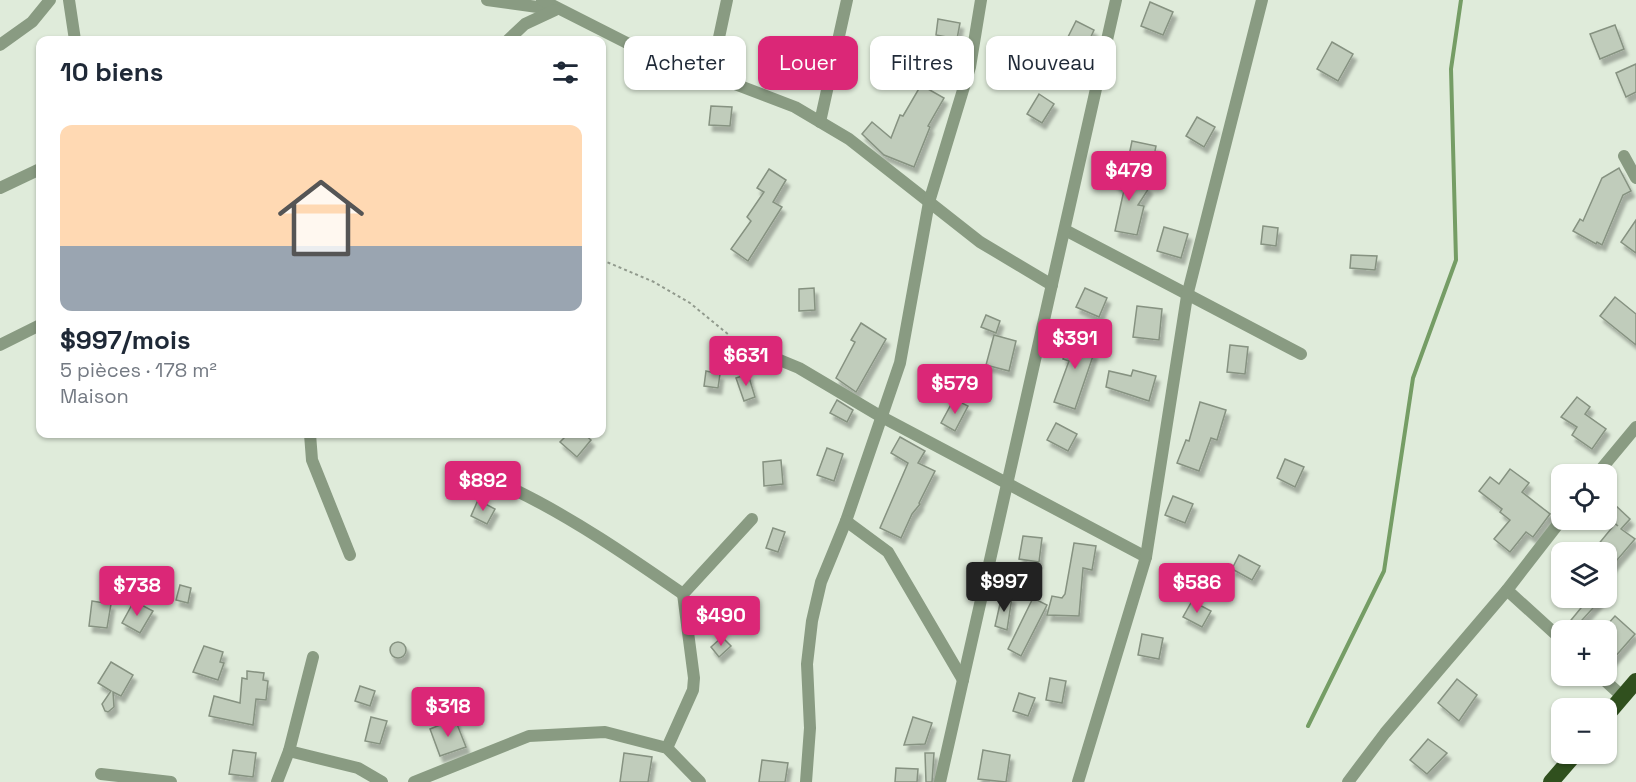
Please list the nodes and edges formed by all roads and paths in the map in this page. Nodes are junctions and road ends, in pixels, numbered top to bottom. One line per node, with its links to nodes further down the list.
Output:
1 (50, 0): 15 (street)
2 (69, 0): 11 (street)
3 (488, 0): 10 (street)
4 (542, 0): 10 (street)
5 (727, 0): 13 (street)
6 (847, 0): 17 (street)
7 (981, 0): 22 (street)
8 (1116, 0): 23 (street)
9 (1262, 0): 26 (street)
10 (557, 5): 12 (street); 14 (street)
11 (74, 36)
12 (512, 36)
13 (719, 36)
14 (624, 41)
15 (0, 45)
16 (746, 88): 17 (street)
17 (820, 122): 22 (street)
18 (1624, 156): 20 (street)
19 (36, 171): 21 (street)
20 (1636, 178)
21 (0, 188)
22 (929, 202): 25 (street); 31 (street)
23 (1065, 230): 25 (street); 26 (street)
24 (606, 262): 28 (path)
25 (1052, 285): 35 (street)
26 (1187, 296): 30 (street); 41 (street)
27 (36, 327): 29 (street)
28 (738, 342): 31 (street)
29 (0, 345)
30 (1301, 354)
31 (880, 416): 35 (street); 38 (street)
32 (1636, 427): 34 (street)
33 (310, 438): 40 (street)
34 (1605, 464)
35 (1008, 482): 41 (street); 46 (street)
36 (513, 489): 43 (street)
37 (752, 519): 43 (street)
38 (846, 521): 46 (street); 59 (street)
39 (1553, 530): 42 (street)
40 (350, 555)
41 (1146, 557): 61 (street)
42 (1507, 590): 44 (street); 62 (street)
43 (682, 594): 50 (street)
44 (1551, 630)
45 (314, 657): 51 (street)
46 (963, 680): 60 (street)
47 (1617, 682): 48 (street)
48 (1632, 688): 49 (highway)
49 (1617, 704)
50 (667, 748): 57 (street); 58 (street)
51 (289, 751): 55 (street); 56 (street)
52 (1567, 764): 63 (highway)
53 (101, 774): 54 (street)
54 (171, 782)
55 (277, 782)
56 (382, 782)
57 (414, 782)
58 (700, 782)
59 (806, 782)
60 (940, 782)
61 (1078, 782)
62 (1348, 782)
63 (1551, 782)

